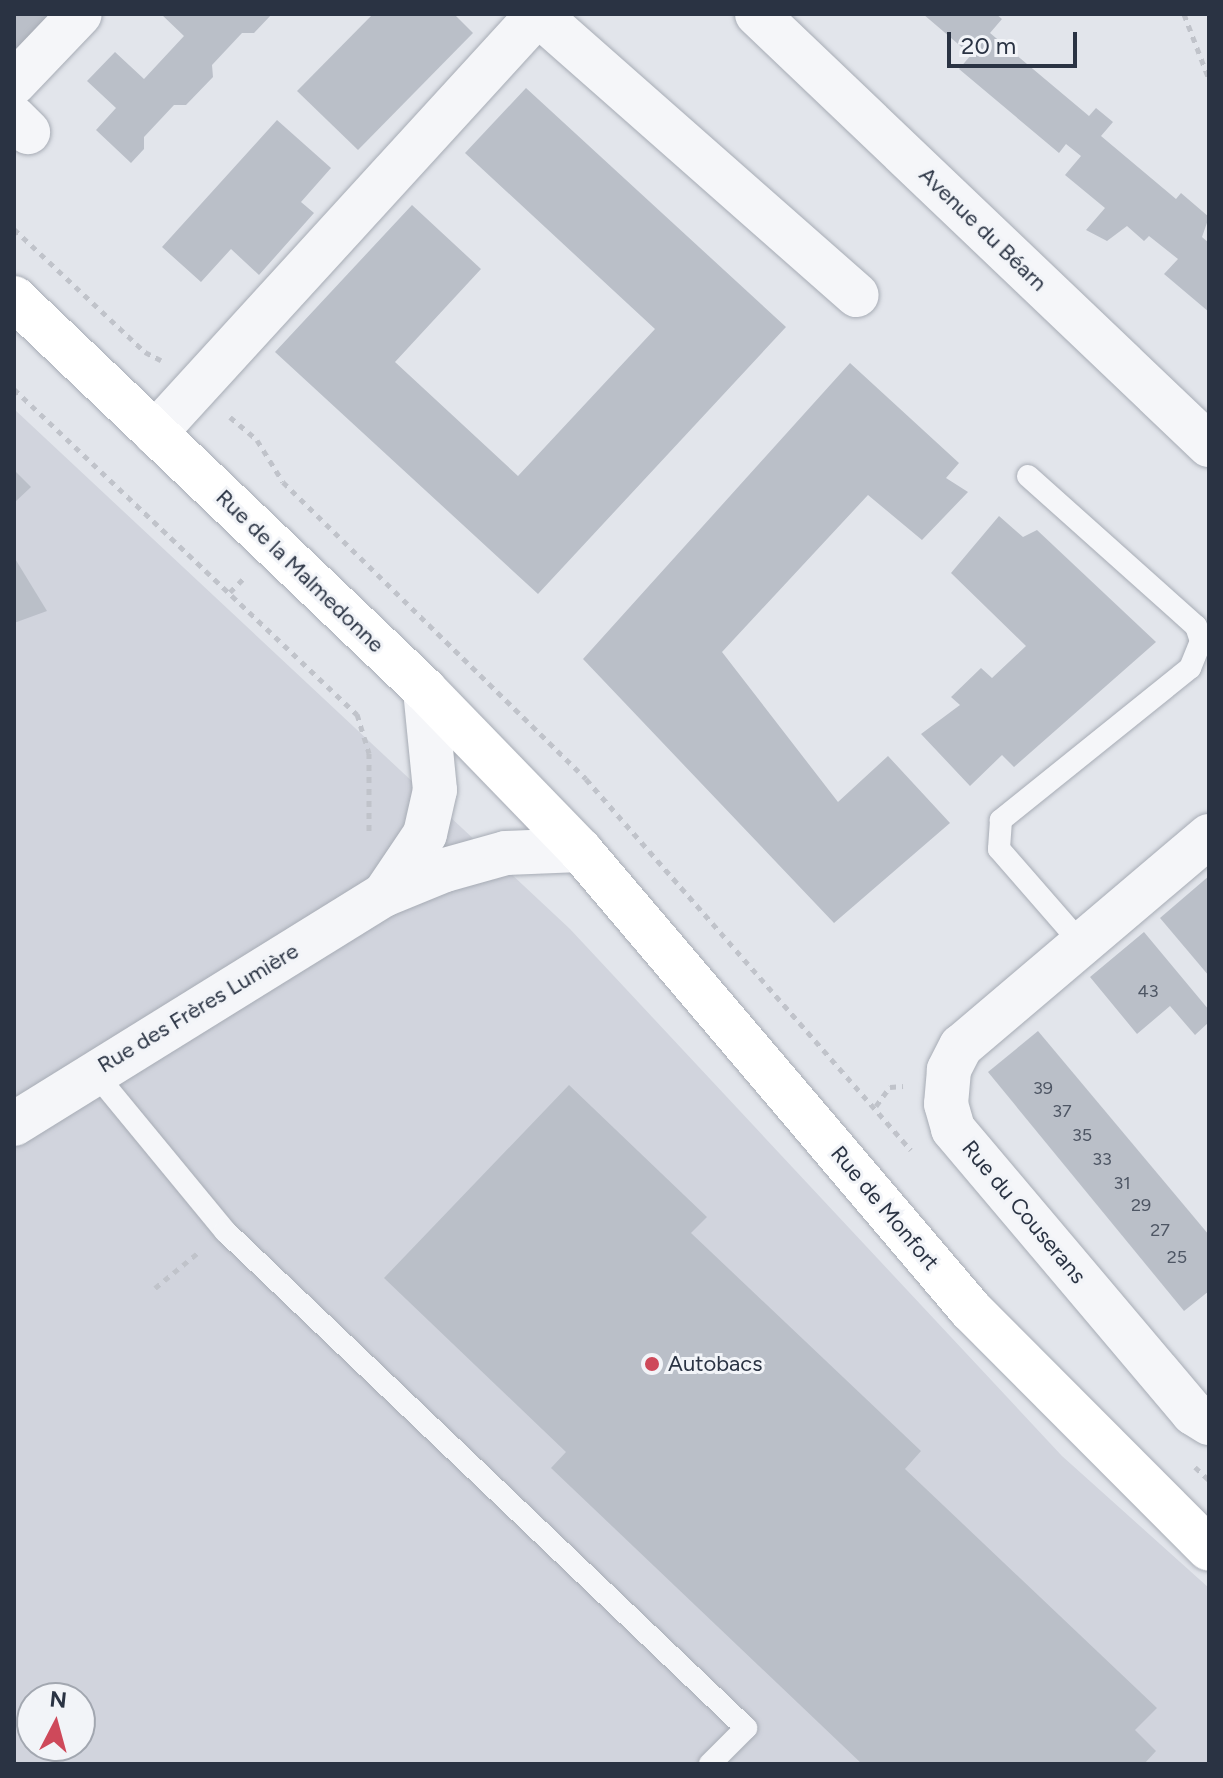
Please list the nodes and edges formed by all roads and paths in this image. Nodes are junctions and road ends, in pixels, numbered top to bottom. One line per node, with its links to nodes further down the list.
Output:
1 (80, 14): 6 (street)
2 (757, 14): 14 (street, Avenue du Béarn)
3 (1184, 14): 5 (path)
4 (539, 15): 8 (street); 12 (street)
5 (1209, 79)
6 (14, 83)
7 (14, 229): 10 (path)
8 (856, 295)
9 (14, 298): 12 (street, Rue de la Malmedonne)
10 (172, 366)
11 (14, 389): 19 (path)
12 (155, 433): 16 (street, Rue de la Malmedonne)
13 (257, 440): 23 (path)
14 (1209, 445)
15 (1028, 476): 20 (lane)
16 (425, 690): 18 (street, Rue de la Malmedonne); 19 (street, Rue des Frères Lumière)
17 (1209, 836): 20 (street, Rue du Couserans)
18 (580, 850): 19 (street, Rue des Frères Lumière); 29 (street, Rue de Monfort)
19 (384, 895): 21 (street, Rue des Frères Lumière)
20 (1082, 944): 26 (street, Rue du Couserans)
21 (94, 1072): 22 (street, Rue des Frères Lumière); 24 (lane)
22 (14, 1124)
23 (916, 1154)
24 (225, 1231): 25 (path); 30 (lane)
25 (155, 1288)
26 (1209, 1423)
27 (1187, 1461): 28 (path)
28 (1209, 1480)
29 (1209, 1549)
30 (710, 1764)

